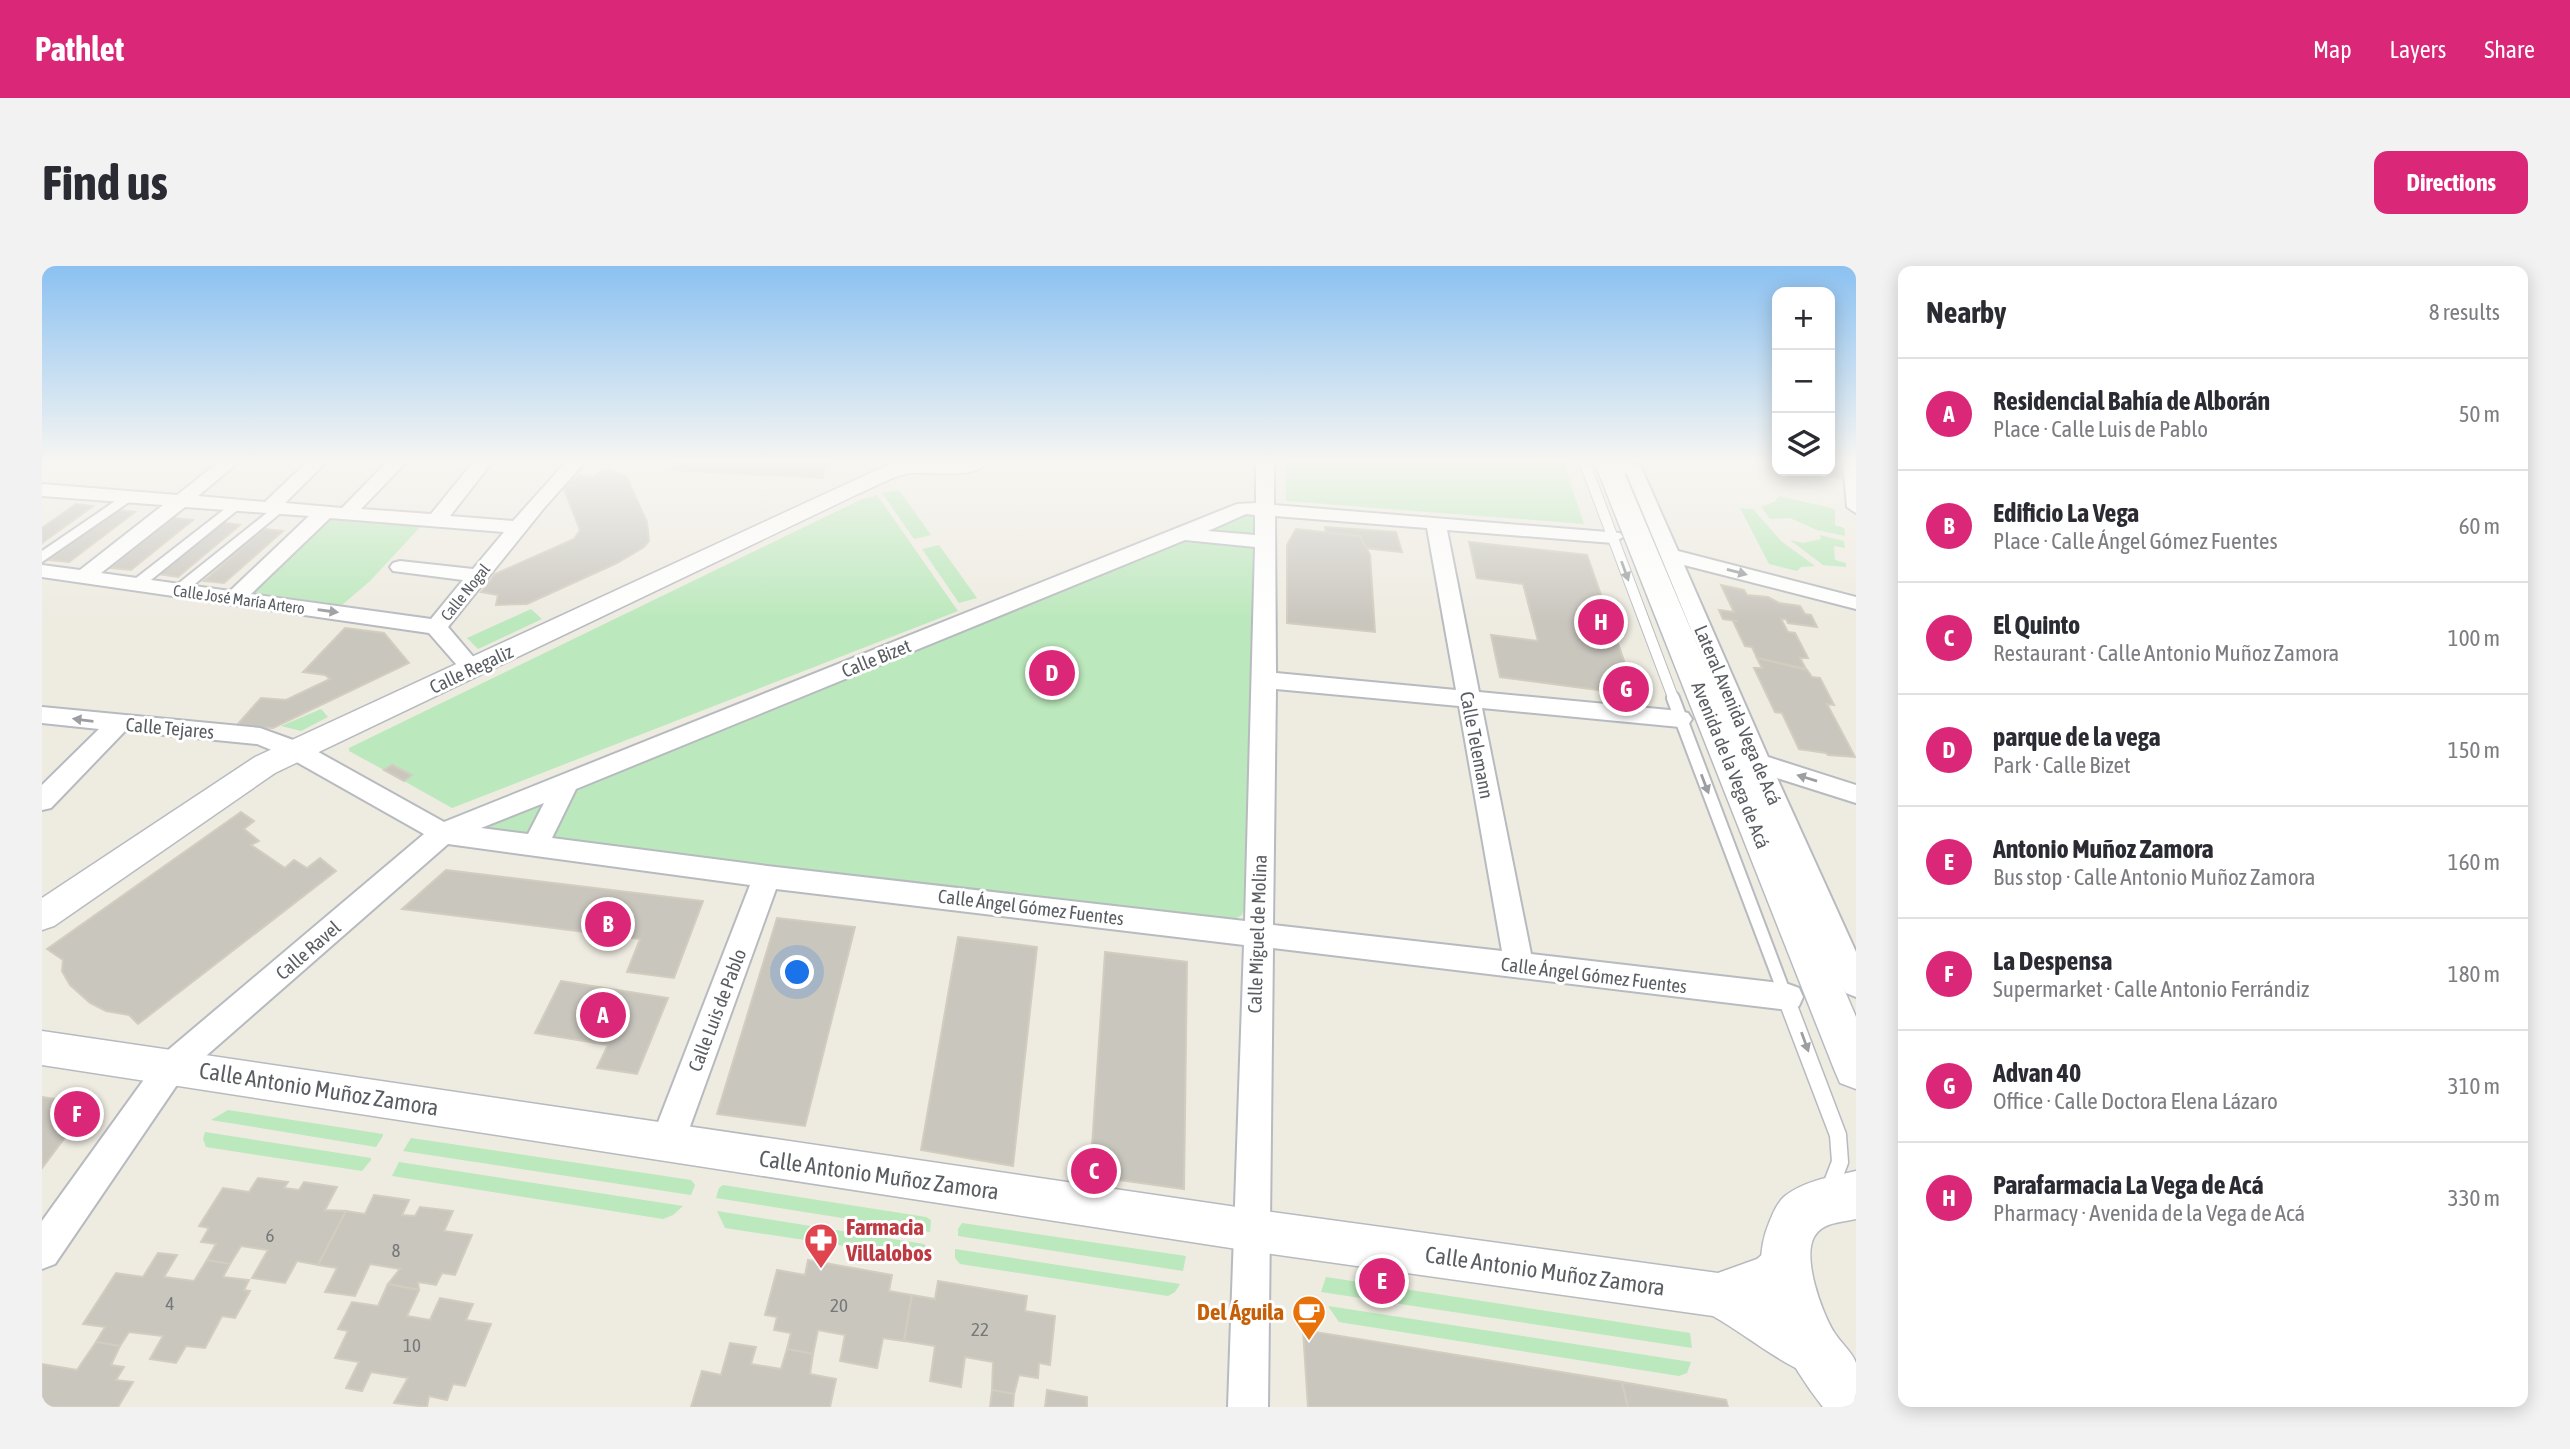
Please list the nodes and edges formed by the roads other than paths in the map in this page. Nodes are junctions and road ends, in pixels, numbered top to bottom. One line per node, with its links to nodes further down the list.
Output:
1 (103, 514): 23 (street)
2 (166, 514): 27 (street)
3 (224, 514): 28 (street)
4 (267, 514): 29 (street)
5 (323, 514): 30 (street)
6 (366, 514): 16 (street)
7 (441, 514): 16 (street)
8 (530, 514): 18 (street, Calle Nogal)
9 (796, 514): 33 (street, Calle Regaliz)
10 (1229, 514): 19 (street, Calle Bizet)
11 (1264, 514): 21 (street, Calle Miguel de Molina)
12 (1316, 514): 17 (street, Calle Bizet)
13 (1609, 514): 20 (lane)
14 (1621, 514): 54 (main road, Avenida de la Vega de Acá)
15 (1653, 514): 22 (street, Lateral Avenida Vega de Acá)
16 (437, 519): 18 (street)
17 (1436, 524): 20 (street, Calle Bizet); 35 (street, Calle Telemann)
18 (519, 527): 26 (street, Calle Nogal)
19 (1183, 534): 21 (street, Calle Bizet); 41 (street, Calle Bizet)
20 (1613, 537): 37 (lane, one-way to 37)
21 (1265, 542): 34 (street, Calle Miguel de Molina)
22 (1671, 555): 31 (street, one-way to 31); 40 (street, Lateral Avenida Vega de Acá)
23 (42, 558)
24 (400, 566): 26 (street)
25 (42, 571): 27 (street, Calle José María Artero)
26 (478, 576): 32 (street, Calle Nogal)
27 (84, 577): 28 (street, Calle José María Artero)
28 (136, 585): 29 (street, Calle José María Artero)
29 (179, 590): 30 (street, Calle José María Artero)
30 (235, 597): 32 (street, Calle José María Artero, one-way to 32)
31 (1856, 603)
32 (436, 627): 33 (street)
33 (471, 667): 39 (street, Calle Regaliz)
34 (1265, 680): 35 (street); 48 (street, Calle Miguel de Molina)
35 (1468, 698): 37 (street); 49 (street, Calle Telemann)
36 (42, 715): 38 (street, Calle Tejares, one-way to 36)
37 (1680, 719): 51 (lane, one-way to 51)
38 (118, 724): 39 (street, Calle Tejares); 43 (street)
39 (295, 750): 44 (street, Calle Ángel Gómez Fuentes); 47 (street, Calle Regaliz)
40 (1758, 763): 42 (street, one-way to 40); 50 (street, Lateral Avenida Vega de Acá)
41 (568, 780): 44 (street, Calle Bizet); 45 (street)
42 (1856, 794)
43 (42, 801)
44 (443, 833): 45 (street, Calle Ángel Gómez Fuentes); 53 (street, Calle Ravel)
45 (536, 844): 46 (street, Calle Ángel Gómez Fuentes)
46 (767, 877): 48 (street, Calle Ángel Gómez Fuentes); 55 (street, Calle Luis de Pablo)
47 (42, 916)
48 (1257, 934): 49 (street, Calle Ángel Gómez Fuentes); 57 (street, Calle Miguel de Molina)
49 (1519, 966): 51 (street, Calle Ángel Gómez Fuentes)
50 (1856, 984)
51 (1788, 997): 56 (lane, one-way to 56)
52 (42, 1048): 53 (street, Calle Antonio Muñoz Zamora)
53 (172, 1066): 55 (street, Calle Antonio Muñoz Zamora); 58 (street, Calle Ravel)
54 (1856, 1069)
55 (667, 1143): 57 (street, Calle Antonio Muñoz Zamora)
56 (1838, 1199): 59 (main road)
57 (1250, 1230): 60 (street, Calle Antonio Muñoz Zamora); 63 (street, Calle Miguel de Molina)
58 (42, 1251)
59 (1786, 1262): 60 (street, Calle Antonio Muñoz Zamora); 61 (main road)
60 (1718, 1296): 61 (street, Calle Antonio Muñoz Zamora)
61 (1818, 1356): 62 (main road)
62 (1856, 1403)
63 (1248, 1407)

